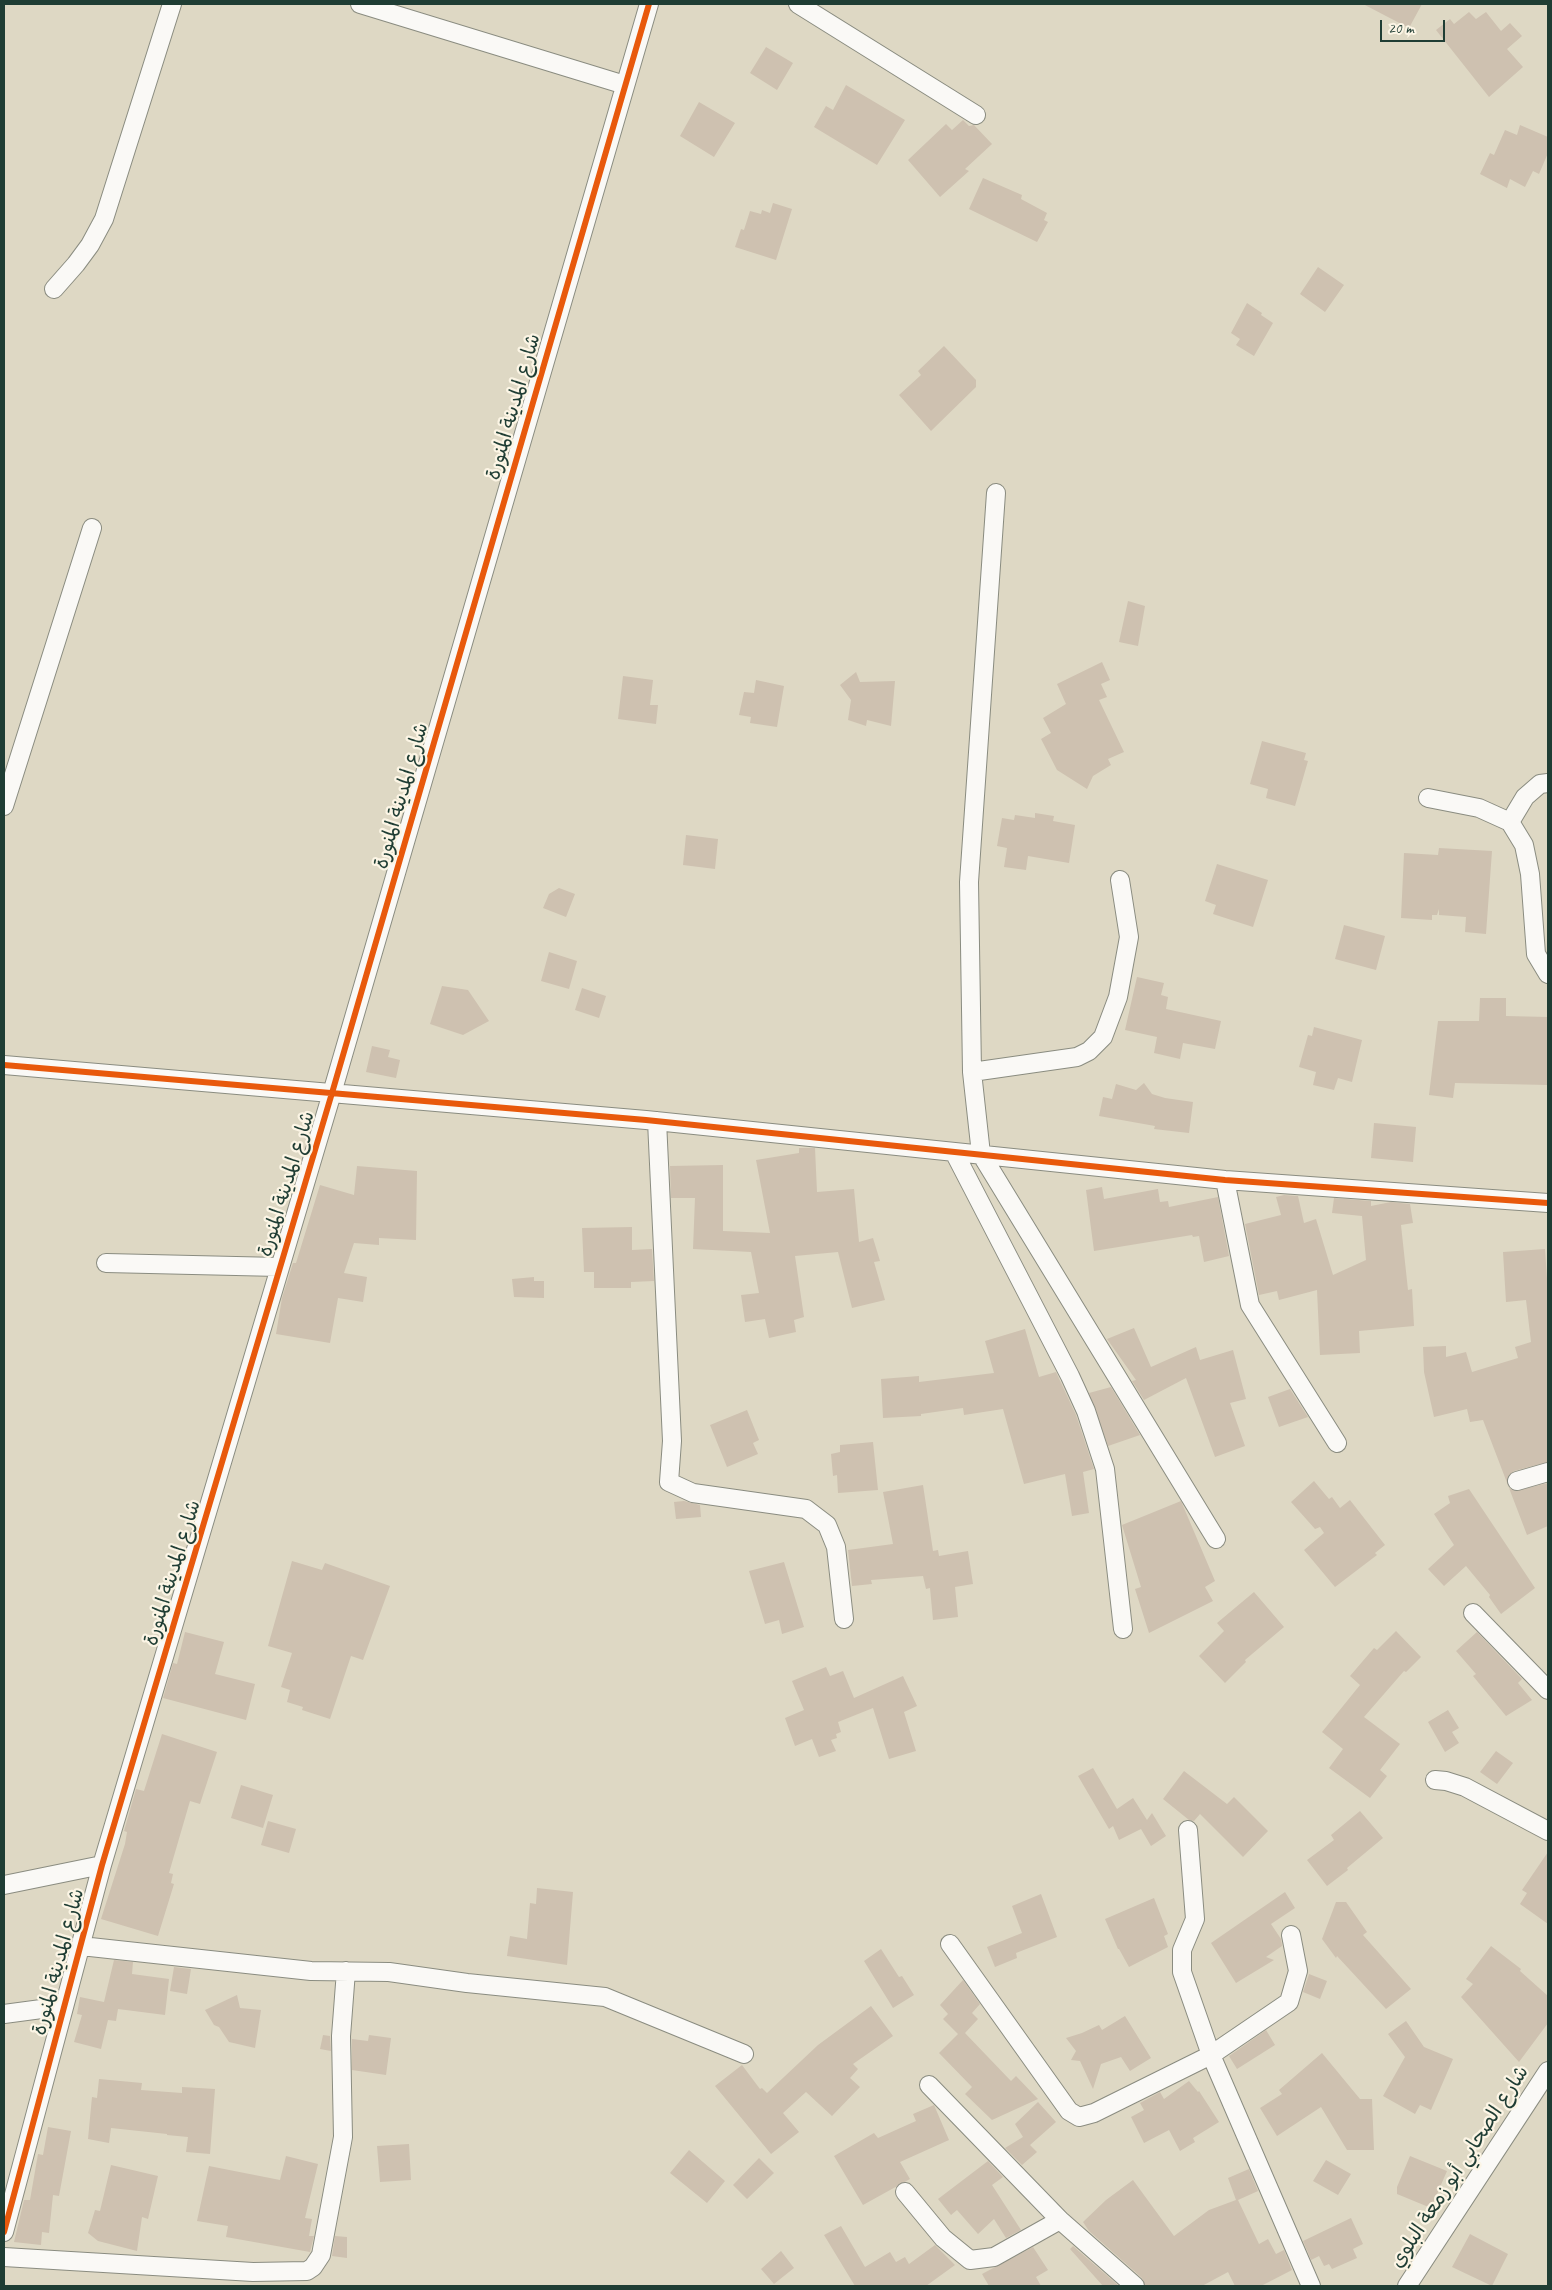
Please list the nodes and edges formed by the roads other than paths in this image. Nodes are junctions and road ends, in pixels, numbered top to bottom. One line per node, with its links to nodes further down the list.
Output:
1 (172, 4): 7 (street)
2 (360, 4): 5 (street)
3 (648, 4): 5 (street, شارع المدينة المنورة)
4 (798, 4): 6 (street)
5 (624, 85): 18 (street, شارع المدينة المنورة)
6 (976, 115)
7 (54, 289)
8 (996, 493): 17 (street)
9 (92, 528): 12 (street)
10 (1548, 784): 13 (street)
11 (1428, 798): 13 (street)
12 (4, 806)
13 (1510, 822): 15 (street)
14 (1120, 880): 17 (street)
15 (1548, 974)
16 (4, 1065): 18 (street)
17 (972, 1072): 21 (street)
18 (332, 1093): 19 (street); 25 (street, شارع المدينة المنورة)
19 (657, 1121): 20 (street); 31 (street)
20 (954, 1152): 21 (street); 32 (street)
21 (981, 1154): 22 (street); 29 (street)
22 (1225, 1180): 23 (street); 26 (street)
23 (1548, 1203)
24 (106, 1263): 25 (street)
25 (279, 1267): 37 (street, شارع المدينة المنورة)
26 (1337, 1443)
27 (1548, 1472): 28 (street)
28 (1517, 1481)
29 (1216, 1539)
30 (1474, 1613): 33 (street)
31 (844, 1619)
32 (1123, 1629)
33 (1548, 1690)
34 (1435, 1780): 36 (street)
35 (1188, 1830): 46 (street)
36 (1548, 1831)
37 (102, 1865): 38 (street); 41 (street, شارع المدينة المنورة)
38 (4, 1885)
39 (1291, 1935): 46 (street)
40 (950, 1944): 46 (street)
41 (81, 1946): 42 (street); 43 (street, شارع المدينة المنورة)
42 (346, 1971): 45 (street); 52 (street)
43 (64, 2006): 44 (street); 51 (street, شارع المدينة المنورة)
44 (4, 2014)
45 (744, 2054)
46 (1211, 2055): 54 (street)
47 (1548, 2071): 55 (street, شارع الصحابي أبو زمعة البلوي)
48 (929, 2085): 50 (street)
49 (905, 2192): 50 (street)
50 (1060, 2220): 53 (street)
51 (4, 2232)
52 (4, 2257)
53 (1135, 2286)
54 (1311, 2286)
55 (1407, 2286)

